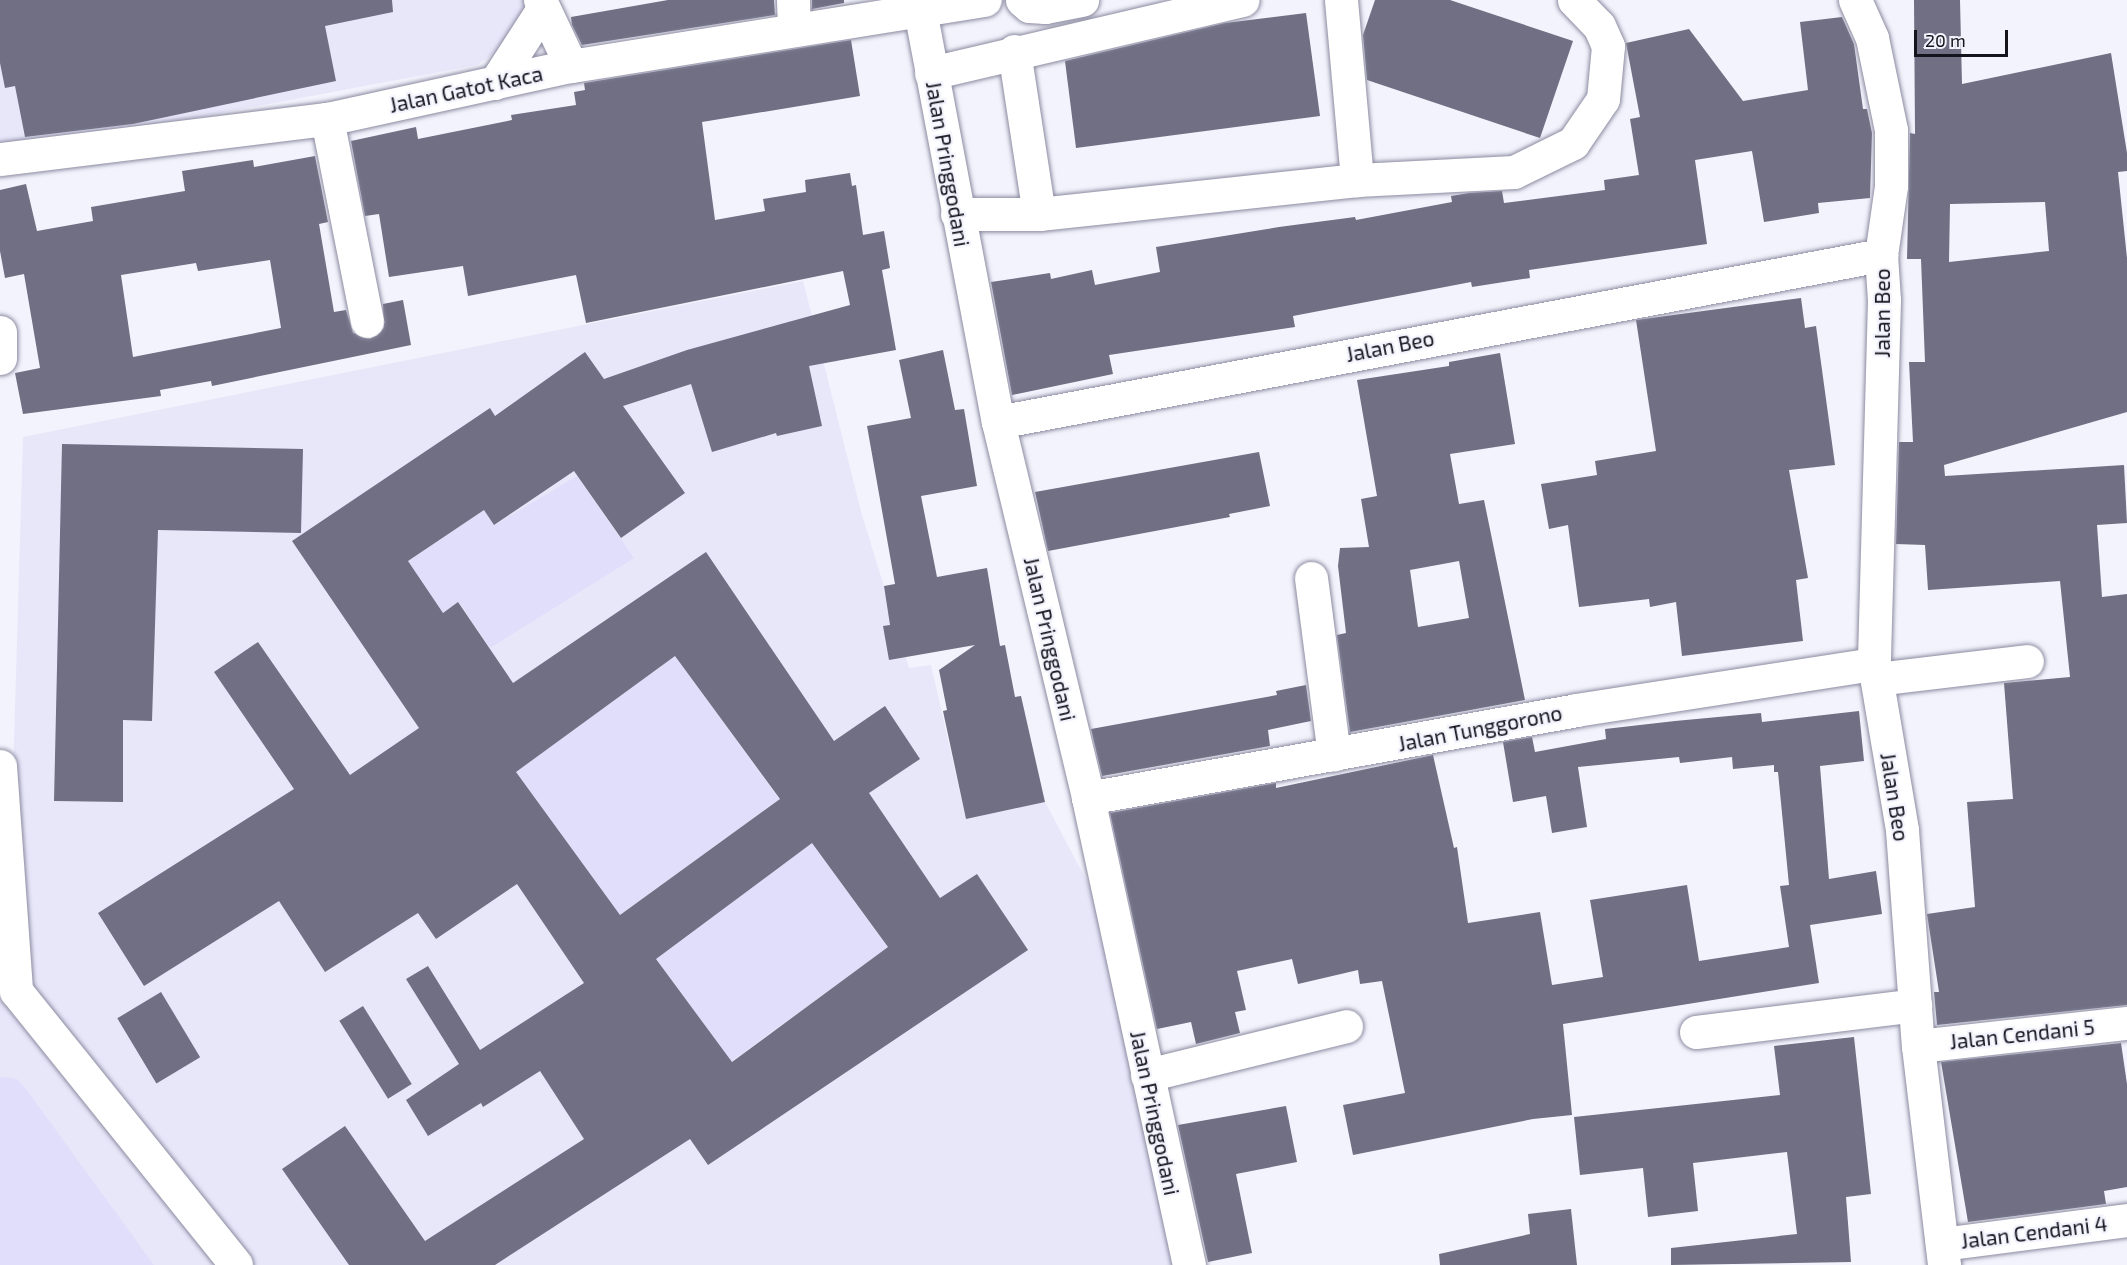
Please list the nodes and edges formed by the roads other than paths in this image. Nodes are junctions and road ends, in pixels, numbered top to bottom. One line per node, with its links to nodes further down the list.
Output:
1 (985, 0): 9 (street, Jalan Gatot Kaca)
2 (1022, 0): 3 (street)
3 (1082, 0)
4 (1243, 0): 11 (street)
5 (1341, 0): 17 (street)
6 (1574, 0): 17 (street)
7 (1855, 0): 20 (street)
8 (541, 5): 12 (street); 14 (street)
9 (920, 10): 10 (street, Jalan Gatot Kaca); 13 (street, Jalan Pringgodani)
10 (793, 15): 12 (street, Jalan Gatot Kaca)
11 (1014, 51): 13 (street); 19 (street)
12 (571, 66): 14 (street, Jalan Gatot Kaca)
13 (931, 73): 18 (street, Jalan Pringgodani)
14 (495, 83): 15 (street, Jalan Gatot Kaca)
15 (327, 120): 16 (street, Jalan Gatot Kaca); 21 (street)
16 (3, 162)
17 (1357, 180): 19 (street)
18 (957, 213): 19 (street); 24 (street, Jalan Pringgodani)
19 (1039, 214)
20 (1881, 255): 24 (street, Jalan Beo); 27 (street, Jalan Beo)
21 (367, 321)
22 (0, 332): 23 (street)
23 (0, 358)
24 (998, 422): 30 (street, Jalan Pringgodani)
25 (1311, 578): 28 (street)
26 (2027, 660): 27 (street, Jalan Tunggorono)
27 (1875, 671): 28 (street, Jalan Tunggorono); 32 (street, Jalan Beo)
28 (1334, 755): 30 (street, Jalan Tunggorono)
29 (0, 766): 31 (street)
30 (1088, 798): 37 (street, Jalan Pringgodani)
31 (8, 993): 40 (street)
32 (1915, 1005): 35 (street); 36 (street, Jalan Beo)
33 (2127, 1023): 36 (street, Jalan Cendani 5)
34 (1346, 1026): 37 (street)
35 (1696, 1032)
36 (1918, 1046): 39 (street, Jalan Beo)
37 (1147, 1075): 41 (street, Jalan Pringgodani)
38 (2127, 1220): 39 (street, Jalan Cendani 4)
39 (1943, 1254)
40 (236, 1265)
41 (1189, 1265)

